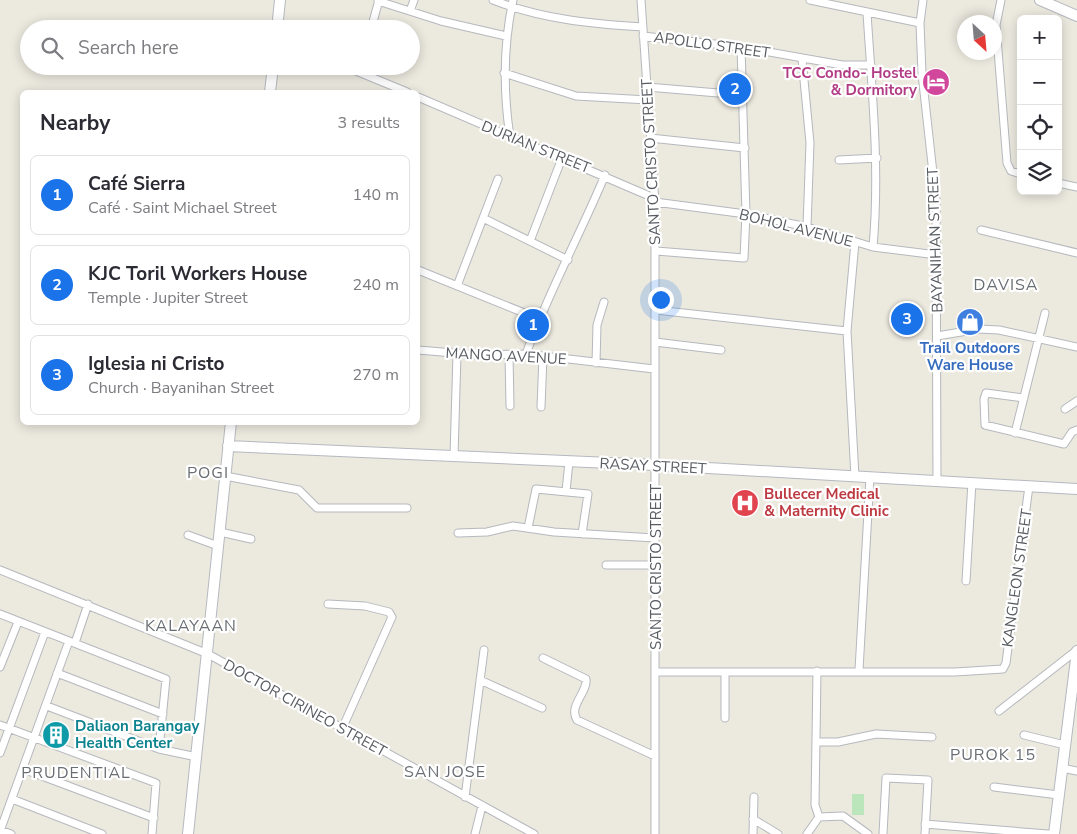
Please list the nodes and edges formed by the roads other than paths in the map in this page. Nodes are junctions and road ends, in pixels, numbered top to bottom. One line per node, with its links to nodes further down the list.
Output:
1 (280, 0): 15 (street)
2 (378, 0): 12 (street); 16 (street)
3 (414, 0): 12 (street)
4 (493, 0): 11 (street)
5 (641, 0): 18 (street, SANTO CRISTO STREET)
6 (810, 0): 13 (street)
7 (923, 0): 17 (street, BAYANIHAN STREET)
8 (1001, 0): 39 (street)
9 (1040, 0): 10 (street)
10 (1057, 3): 14 (street)
11 (512, 4): 18 (street); 19 (street)
12 (410, 11): 19 (street)
13 (867, 13): 17 (street); 23 (street)
14 (1077, 16)
15 (279, 20)
16 (373, 20)
17 (920, 23): 54 (street, BAYANIHAN STREET)
18 (643, 27): 20 (street, SANTO CRISTO STREET)
19 (506, 36): 24 (street)
20 (643, 36): 21 (street, APOLLO STREET); 27 (street, SANTO CRISTO STREET)
21 (741, 47): 22 (street, APOLLO STREET); 30 (street)
22 (802, 59): 23 (street, APOLLO STREET); 47 (street)
23 (871, 65): 37 (street)
24 (504, 73): 32 (street); 33 (street)
25 (272, 75): 28 (street)
26 (371, 75): 29 (street)
27 (647, 87): 30 (street); 32 (street, SANTO CRISTO STREET)
28 (270, 90)
29 (402, 90)
30 (742, 95): 35 (street)
31 (420, 98): 33 (street, DURIAN STREET)
32 (648, 100): 34 (street, SANTO CRISTO STREET)
33 (510, 137): 36 (street, DURIAN STREET)
34 (650, 138): 35 (street); 44 (street, SANTO CRISTO STREET)
35 (745, 148): 45 (street)
36 (562, 158): 40 (street, DURIAN STREET); 49 (street)
37 (876, 158): 38 (street); 51 (street)
38 (839, 160)
39 (1017, 173)
40 (605, 175): 44 (street, DURIAN STREET); 55 (street)
41 (498, 179): 46 (street)
42 (1062, 184): 43 (street)
43 (1077, 188)
44 (654, 200): 45 (street, BOHOL AVENUE); 52 (street, SANTO CRISTO STREET)
45 (746, 214): 47 (street, BOHOL AVENUE); 52 (street)
46 (483, 218): 49 (street); 57 (street)
47 (807, 227): 50 (street, BOHOL AVENUE)
48 (982, 230): 53 (street)
49 (530, 241): 55 (street)
50 (855, 242): 51 (street, BOHOL AVENUE); 62 (street)
51 (873, 247): 54 (street, BOHOL AVENUE)
52 (656, 251): 59 (street, SANTO CRISTO STREET)
53 (1077, 253)
54 (937, 255): 63 (street, BAYANIHAN STREET)
55 (568, 260): 61 (street)
56 (420, 271): 57 (street)
57 (456, 286): 61 (street)
58 (604, 302): 73 (street)
59 (656, 310): 62 (street); 65 (street, SANTO CRISTO STREET)
60 (1045, 313): 64 (street)
61 (539, 319): 70 (street)
62 (847, 331): 88 (street)
63 (937, 336): 64 (street); 90 (street, BAYANIHAN STREET)
64 (1039, 339): 66 (street); 75 (street)
65 (655, 342): 68 (street); 74 (street, SANTO CRISTO STREET)
66 (1077, 347)
67 (420, 350): 69 (street, MANGO AVENUE)
68 (721, 350)
69 (457, 354): 71 (street, MANGO AVENUE); 84 (street)
70 (526, 354): 71 (street, MANGO AVENUE); 72 (street, MANGO AVENUE)
71 (510, 355): 77 (street)
72 (543, 356): 73 (street, MANGO AVENUE); 78 (street)
73 (596, 363): 74 (street, MANGO AVENUE)
74 (654, 369): 86 (street, SANTO CRISTO STREET)
75 (1024, 398): 82 (street); 82 (street)
76 (1077, 401): 79 (street)
77 (510, 406)
78 (541, 406)
79 (1065, 409)
80 (231, 425): 83 (street)
81 (1077, 430): 82 (street)
82 (1015, 433)
83 (228, 446): 84 (street, RASAY STREET); 87 (street)
84 (454, 456): 85 (street, RASAY STREET)
85 (569, 462): 86 (street, RASAY STREET); 94 (street)
86 (656, 465): 88 (street, RASAY STREET); 102 (street, SANTO CRISTO STREET)
87 (225, 476): 95 (street); 97 (street)
88 (855, 477): 89 (street, RASAY STREET)
89 (870, 477): 90 (street, RASAY STREET); 119 (street)
90 (937, 481): 91 (street, RASAY STREET)
91 (972, 482): 92 (street, RASAY STREET); 107 (street)
92 (1029, 486): 93 (street, RASAY STREET); 119 (street, KANGLEON STREET)
93 (1077, 489)
94 (566, 491): 96 (street); 99 (street)
95 (407, 508)
96 (528, 528): 98 (street); 99 (street)
97 (220, 532): 101 (street); 103 (street)
98 (458, 533)
99 (582, 534): 102 (street)
100 (188, 535): 103 (street)
101 (251, 538)
102 (655, 538): 105 (street, SANTO CRISTO STREET)
103 (218, 546): 116 (street)
104 (606, 565): 105 (street)
105 (655, 565): 121 (street, SANTO CRISTO STREET)
106 (0, 570): 108 (street, DOCTOR CIRINEO STREET)
107 (966, 581)
108 (88, 604): 113 (street); 116 (street, DOCTOR CIRINEO STREET)
109 (328, 604): 133 (street)
110 (0, 614): 111 (street)
111 (18, 622): 112 (street); 118 (street)
112 (45, 632): 113 (street); 132 (street)
113 (72, 642): 123 (street); 129 (street)
114 (484, 650): 124 (street)
115 (1077, 651): 127 (street); 128 (street)
116 (208, 654): 133 (street, DOCTOR CIRINEO STREET); 142 (street)
117 (543, 658): 141 (street)
118 (0, 667)
119 (859, 670): 120 (street)
120 (817, 671): 122 (street); 137 (street)
121 (656, 672): 122 (street); 141 (street, SANTO CRISTO STREET)
122 (725, 672): 130 (street)
123 (57, 673): 125 (street); 129 (street)
124 (480, 680): 126 (street); 148 (street)
125 (47, 706): 135 (street); 139 (street)
126 (542, 708)
127 (999, 712)
128 (1074, 712): 138 (street)
129 (163, 714): 139 (street)
130 (725, 718)
131 (0, 725): 132 (street)
132 (9, 728): 135 (street); 140 (street)
133 (342, 729): 148 (street, DOCTOR CIRINEO STREET)
134 (1024, 735): 138 (street)
135 (35, 737): 143 (street); 153 (street)
136 (932, 737): 137 (street)
137 (816, 742): 152 (street)
138 (1065, 745): 144 (street)
139 (159, 749): 142 (street)
140 (0, 753)
141 (655, 756): 163 (street, SANTO CRISTO STREET)
142 (197, 757): 160 (street)
143 (23, 768): 150 (street); 153 (street)
144 (1062, 768): 145 (street); 147 (street)
145 (1077, 771)
146 (994, 787): 147 (street)
147 (1059, 794): 171 (street)
148 (466, 797): 151 (street, DOCTOR CIRINEO STREET)
149 (754, 797): 154 (street)
150 (12, 799): 156 (street); 158 (street)
151 (482, 806): 161 (street); 162 (street, DOCTOR CIRINEO STREET)
152 (819, 817): 166 (street); 167 (street)
153 (154, 818): 159 (street)
154 (753, 819): 164 (street); 165 (street)
155 (925, 824): 168 (street); 169 (street); 170 (street)
156 (0, 831): 157 (street)
157 (11, 834)
158 (102, 834)
159 (152, 834)
160 (188, 834)
161 (475, 834)
162 (534, 834)
163 (655, 834)
164 (753, 834)
165 (778, 834)
166 (807, 834)
167 (868, 834)
168 (883, 834)
169 (925, 834)
170 (1048, 834)
171 (1054, 834)

